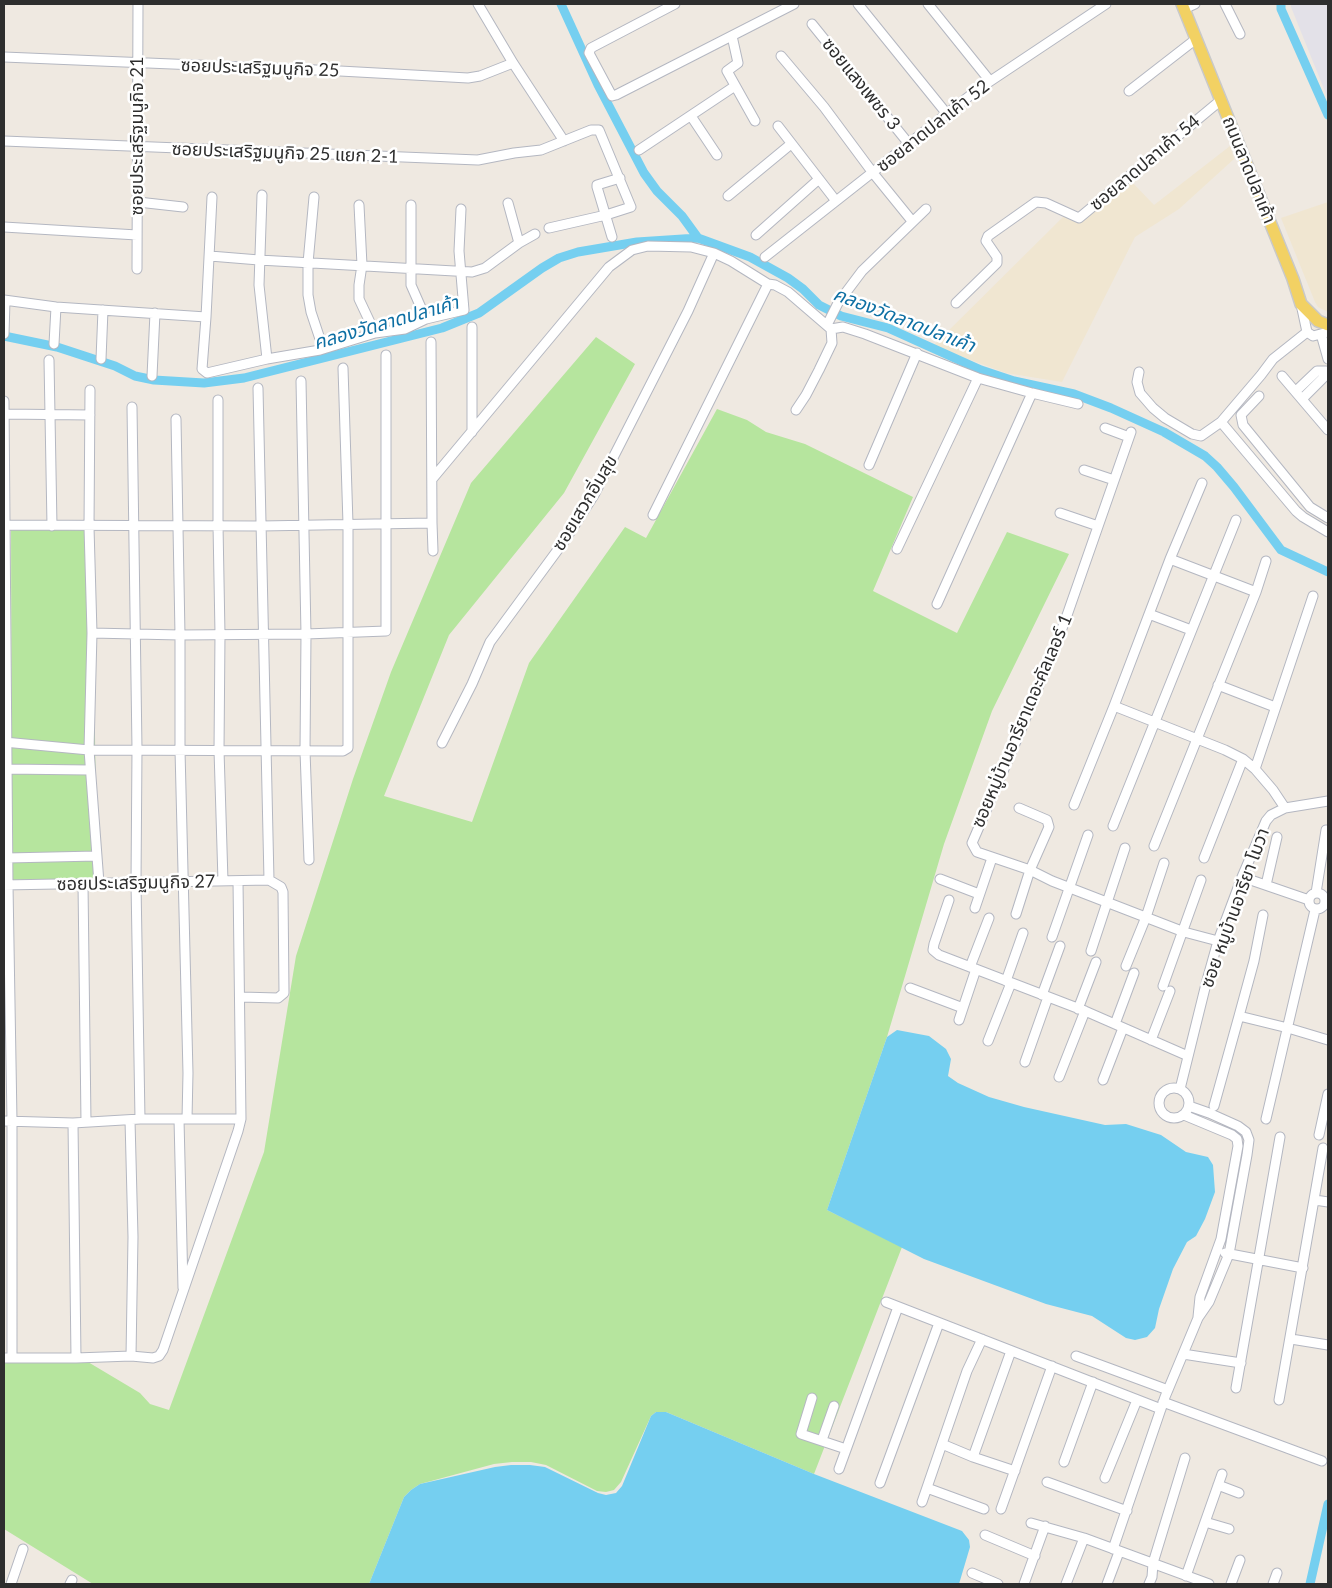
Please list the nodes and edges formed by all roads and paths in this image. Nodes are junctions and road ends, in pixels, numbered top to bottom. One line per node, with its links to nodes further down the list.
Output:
1 (138, 4): 17 (street, ซอยประเสริฐมนูกิจ 21)
2 (478, 4): 16 (street)
3 (675, 4): 12 (street)
4 (794, 4): 12 (street)
5 (858, 4): 22 (street)
6 (928, 4): 18 (street)
7 (1106, 4): 18 (street, ซอยลาดปลาเค้า 52)
8 (1225, 4): 11 (street)
9 (1187, 5): 13 (main road, ถนนลาดปลาเค้า)
10 (812, 24): 29 (street, ซอยแสงเพชร 3)
11 (1240, 34)
12 (732, 36): 19 (street)
13 (1196, 39): 20 (street); 21 (main road, ถนนลาดปลาเค้า)
14 (781, 56): 33 (street)
15 (4, 58): 17 (street, ซอยประเสริฐมนูกิจ 25)
16 (513, 63): 17 (street, ซอยประเสริฐมนูกิจ 25); 27 (street)
17 (138, 64): 30 (street, ซอยประเสริฐมนูกิจ 21)
18 (990, 81): 22 (street, ซอยลาดปลาเค้า 52)
19 (735, 86): 23 (street); 24 (street)
20 (1128, 91)
21 (1221, 100): 68 (street, ซอยลาดปลาเค้า 54); 69 (main road, ถนนลาดปลาเค้า)
22 (947, 114): 29 (street, ซอยลาดปลาเค้า 52)
23 (691, 116): 31 (street); 32 (street)
24 (755, 121)
25 (778, 126): 28 (street)
26 (4, 141): 30 (street, ซอยประเสริฐมนูกิจ 25 แยก 2-1)
27 (564, 141): 30 (street, ซอยประเสริฐมนูกิจ 25 แยก 2-1); 34 (street, ซอยประเสริฐมนูกิจ 25 แยก 2-1)
28 (791, 144): 35 (street); 37 (street)
29 (910, 144): 33 (street, ซอยลาดปลาเค้า 52)
30 (138, 148): 41 (street, ซอยประเสริฐมนูกิจ 21)
31 (640, 150)
32 (717, 155)
33 (873, 173): 40 (street, ซอยลาดปลาเค้า 52); 49 (street)
34 (620, 178): 48 (street); 48 (street)
35 (819, 179): 40 (street); 53 (street)
36 (262, 195): 60 (street)
37 (728, 196)
38 (212, 197): 58 (street)
39 (314, 197): 61 (street)
40 (836, 201): 59 (street, ซอยลาดปลาเค้า 52)
41 (138, 202): 45 (street); 54 (street, ซอยประเสริฐมนูกิจ 21)
42 (508, 203): 56 (street)
43 (360, 205): 62 (street)
44 (411, 205): 63 (street)
45 (184, 207)
46 (461, 209): 65 (street)
47 (926, 209): 49 (street)
48 (606, 215): 51 (street); 55 (street)
49 (912, 221): 75 (street)
50 (4, 227): 54 (street)
51 (549, 228)
52 (535, 234): 56 (street)
53 (756, 235)
54 (136, 236): 64 (street, ซอยประเสริฐมนูกิจ 21)
55 (612, 237)
56 (519, 242): 65 (street)
57 (714, 253): 66 (street); 114 (street); 161 (street, ซอยเสวกอิ่มสุข)
58 (210, 256): 60 (street); 73 (street)
59 (765, 257)
60 (259, 260): 61 (street); 88 (street)
61 (308, 263): 62 (street); 83 (street)
62 (362, 265): 63 (street); 79 (street)
63 (411, 268): 65 (street); 74 (street)
64 (137, 269)
65 (460, 272): 74 (street)
66 (768, 284): 75 (street); 121 (street)
67 (4, 300): 70 (street); 80 (street)
68 (956, 303)
69 (1302, 304): 77 (main road, ถนนลาดปลาเค้า); 78 (street)
70 (56, 307): 71 (street); 82 (street)
71 (103, 310): 72 (street); 87 (street)
72 (156, 313): 73 (street); 93 (street)
73 (206, 317): 88 (street)
74 (426, 319): 79 (street)
75 (829, 325): 84 (street); 106 (street)
76 (472, 327): 114 (street)
77 (1326, 330): 78 (street); 86 (street)
78 (1307, 332): 111 (street)
79 (375, 333): 83 (street)
80 (4, 334)
81 (431, 342): 117 (street)
82 (54, 344)
83 (323, 348): 88 (street)
84 (917, 353): 95 (street); 115 (street)
85 (386, 355): 125 (street)
86 (1328, 356)
87 (101, 359)
88 (267, 359)
89 (49, 360): 108 (street)
90 (344, 368): 127 (street)
91 (1139, 372): 111 (street)
92 (1327, 373): 100 (street)
93 (152, 376)
94 (1282, 376): 100 (street)
95 (978, 378): 99 (street); 137 (street)
96 (301, 381): 126 (street)
97 (258, 388): 132 (street)
98 (90, 390): 109 (street)
99 (1032, 393): 104 (street); 144 (street)
100 (1299, 395): 113 (street)
101 (1259, 396): 122 (street)
102 (218, 400): 128 (street)
103 (4, 401): 107 (street)
104 (1078, 404)
105 (132, 407): 135 (street)
106 (796, 410)
107 (4, 414): 108 (street); 129 (street)
108 (50, 414): 109 (street); 130 (street)
109 (90, 415): 134 (street)
110 (176, 419): 131 (street)
111 (1221, 422): 136 (street)
112 (1105, 428): 118 (street, ซอยหมู่บ้านอารียาเดอะคัลเลอร์ 1)
113 (1328, 430)
114 (472, 432): 117 (street)
115 (869, 465)
116 (1084, 470): 118 (street)
117 (433, 478): 124 (street)
118 (1114, 480): 133 (street, ซอยหมู่บ้านอารียาเดอะคัลเลอร์ 1)
119 (1202, 483): 139 (street)
120 (1060, 513): 133 (street)
121 (652, 515)
122 (1328, 518)
123 (1236, 520): 141 (street)
124 (432, 522): 125 (street); 138 (street)
125 (387, 523): 127 (street); 148 (street)
126 (304, 524): 127 (street); 132 (street); 153 (street)
127 (348, 524): 148 (street)
128 (218, 525): 131 (street); 132 (street); 151 (street)
129 (4, 526): 130 (street); 146 (street)
130 (52, 526): 134 (street)
131 (177, 526): 135 (street); 154 (street)
132 (262, 526): 152 (street)
133 (1098, 526): 184 (street, ซอยหมู่บ้านอารียาเดอะคัลเลอร์ 1)
134 (89, 527): 135 (street); 149 (street)
135 (134, 527): 150 (street)
136 (1328, 532)
137 (897, 549)
138 (433, 551)
139 (1170, 559): 141 (street); 145 (street)
140 (1266, 561): 142 (street)
141 (1213, 575): 142 (street); 147 (street)
142 (1256, 592): 155 (street)
143 (1313, 596): 157 (street)
144 (937, 604)
145 (1149, 614): 147 (street); 156 (street)
146 (4, 626): 160 (street)
147 (1192, 630): 158 (street)
148 (350, 631): 153 (street); 167 (street)
149 (92, 633): 150 (street); 163 (street)
150 (135, 634): 154 (street); 162 (street)
151 (220, 634): 152 (street); 154 (street); 165 (street)
152 (263, 634): 153 (street); 166 (street)
153 (306, 634): 167 (street)
154 (180, 635): 164 (street)
155 (1218, 685): 157 (street); 159 (street)
156 (1114, 706): 158 (street); 173 (street)
157 (1275, 707): 170 (street)
158 (1155, 722): 159 (street); 176 (street)
159 (1198, 738): 168 (street); 180 (street)
160 (5, 742): 163 (street); 169 (street)
161 (442, 743)
162 (137, 749): 163 (street); 164 (street); 197 (street)
163 (89, 750): 171 (street)
164 (180, 750): 165 (street); 195 (street)
165 (219, 750): 166 (street); 193 (street)
166 (266, 751): 167 (street); 191 (street)
167 (305, 751): 186 (street)
168 (1243, 759): 170 (street); 185 (street)
169 (6, 769): 171 (street); 183 (street)
170 (1255, 769): 175 (street)
171 (90, 770): 182 (street)
172 (1328, 801): 175 (street, ซอย หมูบ้านอารียา โมวา)
173 (1074, 805)
174 (1019, 808): 188 (street)
175 (1285, 808): 189 (street, ซอย หมูบ้านอารียา โมวา)
176 (1113, 826)
177 (1326, 830): 202 (street)
178 (1088, 834): 201 (street)
179 (1277, 837): 200 (street)
180 (1154, 846)
181 (1125, 848): 206 (street)
182 (97, 856): 183 (street); 196 (street)
183 (7, 858): 199 (street)
184 (992, 858): 188 (street, ซอยหมู่บ้านอารียาเดอะคัลเลอร์ 1); 203 (street)
185 (1204, 858)
186 (309, 860)
187 (1164, 863): 212 (street)
188 (1030, 870): 201 (street, ซอยหมู่บ้านอารียาเดอะคัลเลอร์ 1); 210 (street)
189 (1242, 877): 200 (street); 217 (street, ซอย หมูบ้านอารียา โมวา)
190 (940, 879): 203 (street)
191 (269, 880): 194 (street, ซอยประเสริฐมนูกิจ 27); 227 (street)
192 (1201, 880): 214 (street)
193 (223, 881): 194 (street, ซอยประเสริฐมนูกิจ 27); 195 (street, ซอยประเสริฐมนูกิจ 27)
194 (238, 881): 227 (street)
195 (182, 882): 197 (street, ซอยประเสริฐมนูกิจ 27); 246 (street)
196 (99, 883): 197 (street, ซอยประเสริฐมนูกิจ 27); 198 (street, ซอยประเสริฐมนูกิจ 27)
197 (136, 883): 245 (street)
198 (84, 884): 199 (street, ซอยประเสริฐมนูกิจ 27); 251 (street)
199 (6, 885): 248 (street)
200 (1266, 885): 205 (street)
201 (1068, 887): 206 (street, ซอยหมู่บ้านอารียาเดอะคัลเลอร์ 1); 216 (street)
202 (1316, 893): 205 (street); 207 (street)
203 (980, 894): 208 (street)
204 (949, 900): 222 (street)
205 (1309, 900): 209 (street)
206 (1108, 903): 212 (street, ซอยหมู่บ้านอารียาเดอะคัลเลอร์ 1); 219 (street)
207 (1327, 904): 209 (street)
208 (975, 908)
209 (1315, 910): 233 (street)
210 (1016, 914)
211 (1262, 915): 230 (street)
212 (1146, 917): 214 (street, ซอยหมู่บ้านอารียาเดอะคัลเลอร์ 1); 221 (street)
213 (989, 918): 222 (street)
214 (1184, 932): 217 (street, ซอยหมู่บ้านอารียาเดอะคัลเลอร์ 1); 234 (street)
215 (1023, 933): 224 (street)
216 (1052, 937)
217 (1218, 941): 237 (street, ซอย หมูบ้านอารียา โมวา)
218 (1060, 946): 226 (street)
219 (1091, 951)
220 (1096, 962): 229 (street)
221 (1126, 966)
222 (973, 968): 224 (street); 228 (street)
223 (1134, 973): 232 (street)
224 (1008, 982): 226 (street); 236 (street)
225 (910, 988): 228 (street)
226 (1045, 996): 229 (street); 238 (street)
227 (241, 997): 247 (street)
228 (963, 1008): 231 (street)
229 (1081, 1010): 232 (street); 239 (street)
230 (1238, 1016): 233 (street); 243 (street)
231 (959, 1020)
232 (1119, 1026): 234 (street); 240 (street)
233 (1288, 1028): 235 (street); 250 (street)
234 (1151, 1040): 237 (street)
235 (1328, 1040)
236 (988, 1041)
237 (1188, 1056): 241 (street, ซอย หมูบ้านอารียา โมวา)
238 (1025, 1062)
239 (1059, 1077)
240 (1103, 1080)
241 (1180, 1089): 244 (street); 244 (street)
242 (1328, 1094): 253 (street)
243 (1214, 1106)
244 (1186, 1110): 258 (street); 259 (street)
245 (140, 1119): 246 (street); 249 (street)
246 (183, 1119): 247 (street); 262 (street)
247 (241, 1119): 262 (street)
248 (8, 1120): 252 (street); 274 (street)
249 (130, 1120): 251 (street); 272 (street)
250 (1266, 1120)
251 (86, 1122): 252 (street)
252 (73, 1123): 275 (street)
253 (1320, 1135)
254 (1280, 1137): 260 (street)
255 (1323, 1148): 256 (street)
256 (1315, 1200): 257 (street); 261 (street)
257 (1328, 1202)
258 (1217, 1251): 259 (street); 265 (street)
259 (1229, 1254): 260 (street); 265 (street)
260 (1258, 1260): 261 (street); 276 (street)
261 (1303, 1268): 268 (street)
262 (183, 1294): 272 (street)
263 (886, 1302): 264 (street)
264 (898, 1307): 266 (street); 288 (street)
265 (1198, 1318): 271 (street)
266 (939, 1323): 267 (street); 298 (street)
267 (982, 1339): 270 (street); 287 (street)
268 (1291, 1339): 269 (street); 283 (street)
269 (1328, 1345)
270 (1012, 1351): 277 (street); 289 (street)
271 (1183, 1354): 276 (street); 280 (street)
272 (131, 1356): 275 (street)
273 (1076, 1356): 280 (street)
274 (8, 1358): 275 (street)
275 (76, 1358)
276 (1241, 1363): 279 (street)
277 (1052, 1366): 278 (street); 294 (street)
278 (1093, 1382): 282 (street); 292 (street)
279 (1236, 1388)
280 (1168, 1390): 284 (street)
281 (812, 1398): 286 (street)
282 (1137, 1400): 284 (street); 296 (street)
283 (1279, 1400)
284 (1162, 1405): 291 (street); 305 (street)
285 (834, 1406): 286 (street)
286 (822, 1440): 288 (street)
287 (942, 1444): 289 (street); 300 (street)
288 (846, 1449): 293 (street)
289 (973, 1457): 294 (street)
290 (1185, 1458): 316 (street)
291 (1322, 1461)
292 (1064, 1462)
293 (839, 1469)
294 (1015, 1472): 304 (street)
295 (1222, 1474): 299 (street)
296 (1106, 1478)
297 (1047, 1482): 305 (street)
298 (880, 1483)
299 (1218, 1485): 301 (street); 306 (street)
300 (927, 1488): 302 (street); 303 (street)
301 (1239, 1493)
302 (922, 1502)
303 (984, 1509)
304 (1001, 1509)
305 (1127, 1512): 313 (street)
306 (1205, 1522): 309 (street); 319 (street)
307 (1031, 1523): 308 (street)
308 (1045, 1526): 311 (street); 314 (street)
309 (1229, 1530)
310 (985, 1535): 314 (street)
311 (1084, 1538): 313 (street); 323 (street)
312 (23, 1549): 320 (street)
313 (1116, 1550): 316 (street); 324 (street)
314 (1034, 1556): 322 (street)
315 (1240, 1560): 327 (street)
316 (1153, 1563): 319 (street); 325 (street)
317 (1277, 1573): 328 (street)
318 (972, 1574): 321 (street)
319 (1190, 1580): 326 (street)
320 (10, 1584)
321 (998, 1584)
322 (1024, 1584)
323 (1066, 1584)
324 (1107, 1584)
325 (1149, 1584)
326 (1209, 1584)
327 (1231, 1584)
328 (1273, 1584)

